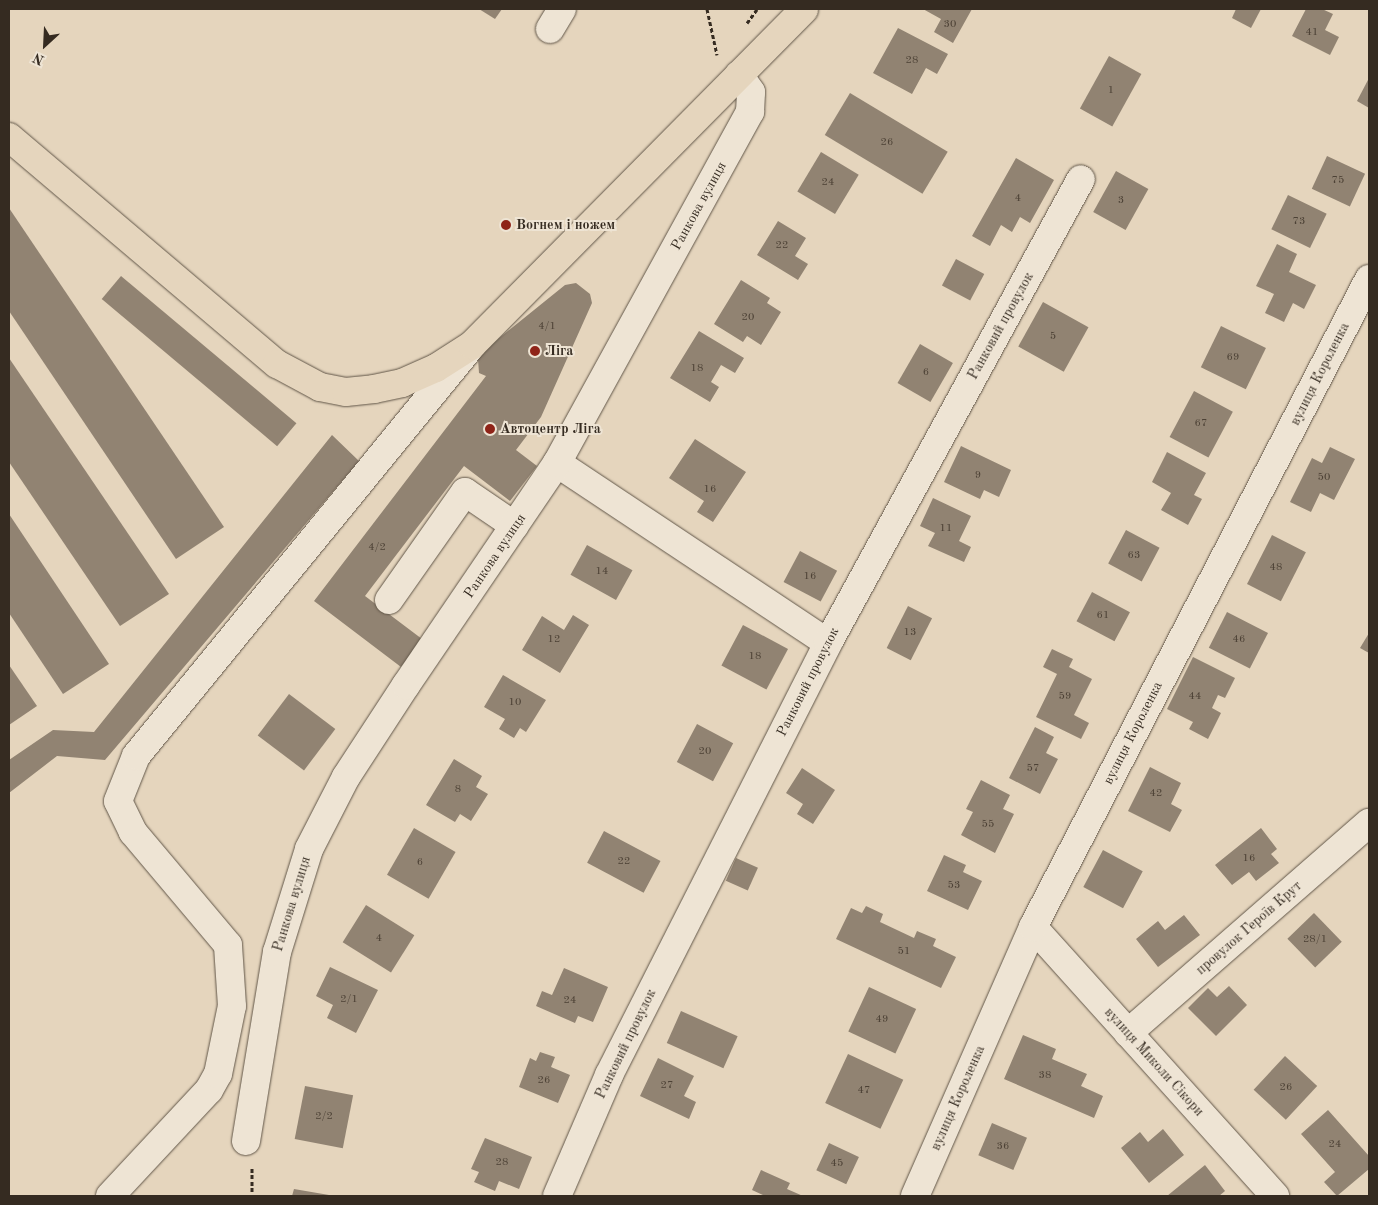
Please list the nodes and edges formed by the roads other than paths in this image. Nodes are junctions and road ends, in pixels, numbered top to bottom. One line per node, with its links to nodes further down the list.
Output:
1 (804, 9): 2 (main road)
2 (729, 69): 6 (main road); 7 (street, Ранкова вулиця)
3 (9, 137): 6 (main road)
4 (1081, 179): 10 (street, Ранковий провулок)
5 (1369, 279): 12 (street, вулиця Короленка)
6 (472, 345): 15 (street)
7 (557, 463): 8 (street, Ранкова вулиця); 10 (street)
8 (515, 526): 9 (street); 14 (street, Ранкова вулиця)
9 (389, 600)
10 (828, 643): 16 (street, Ранковий провулок)
11 (1369, 823): 13 (street, провулок Героїв Крут)
12 (1033, 927): 13 (street, вулиця Миколи Сікори); 17 (street, вулиця Короленка)
13 (1128, 1033): 18 (street, вулиця Миколи Сікори)
14 (246, 1141)
15 (110, 1196)
16 (557, 1196)
17 (915, 1196)
18 (1275, 1196)

